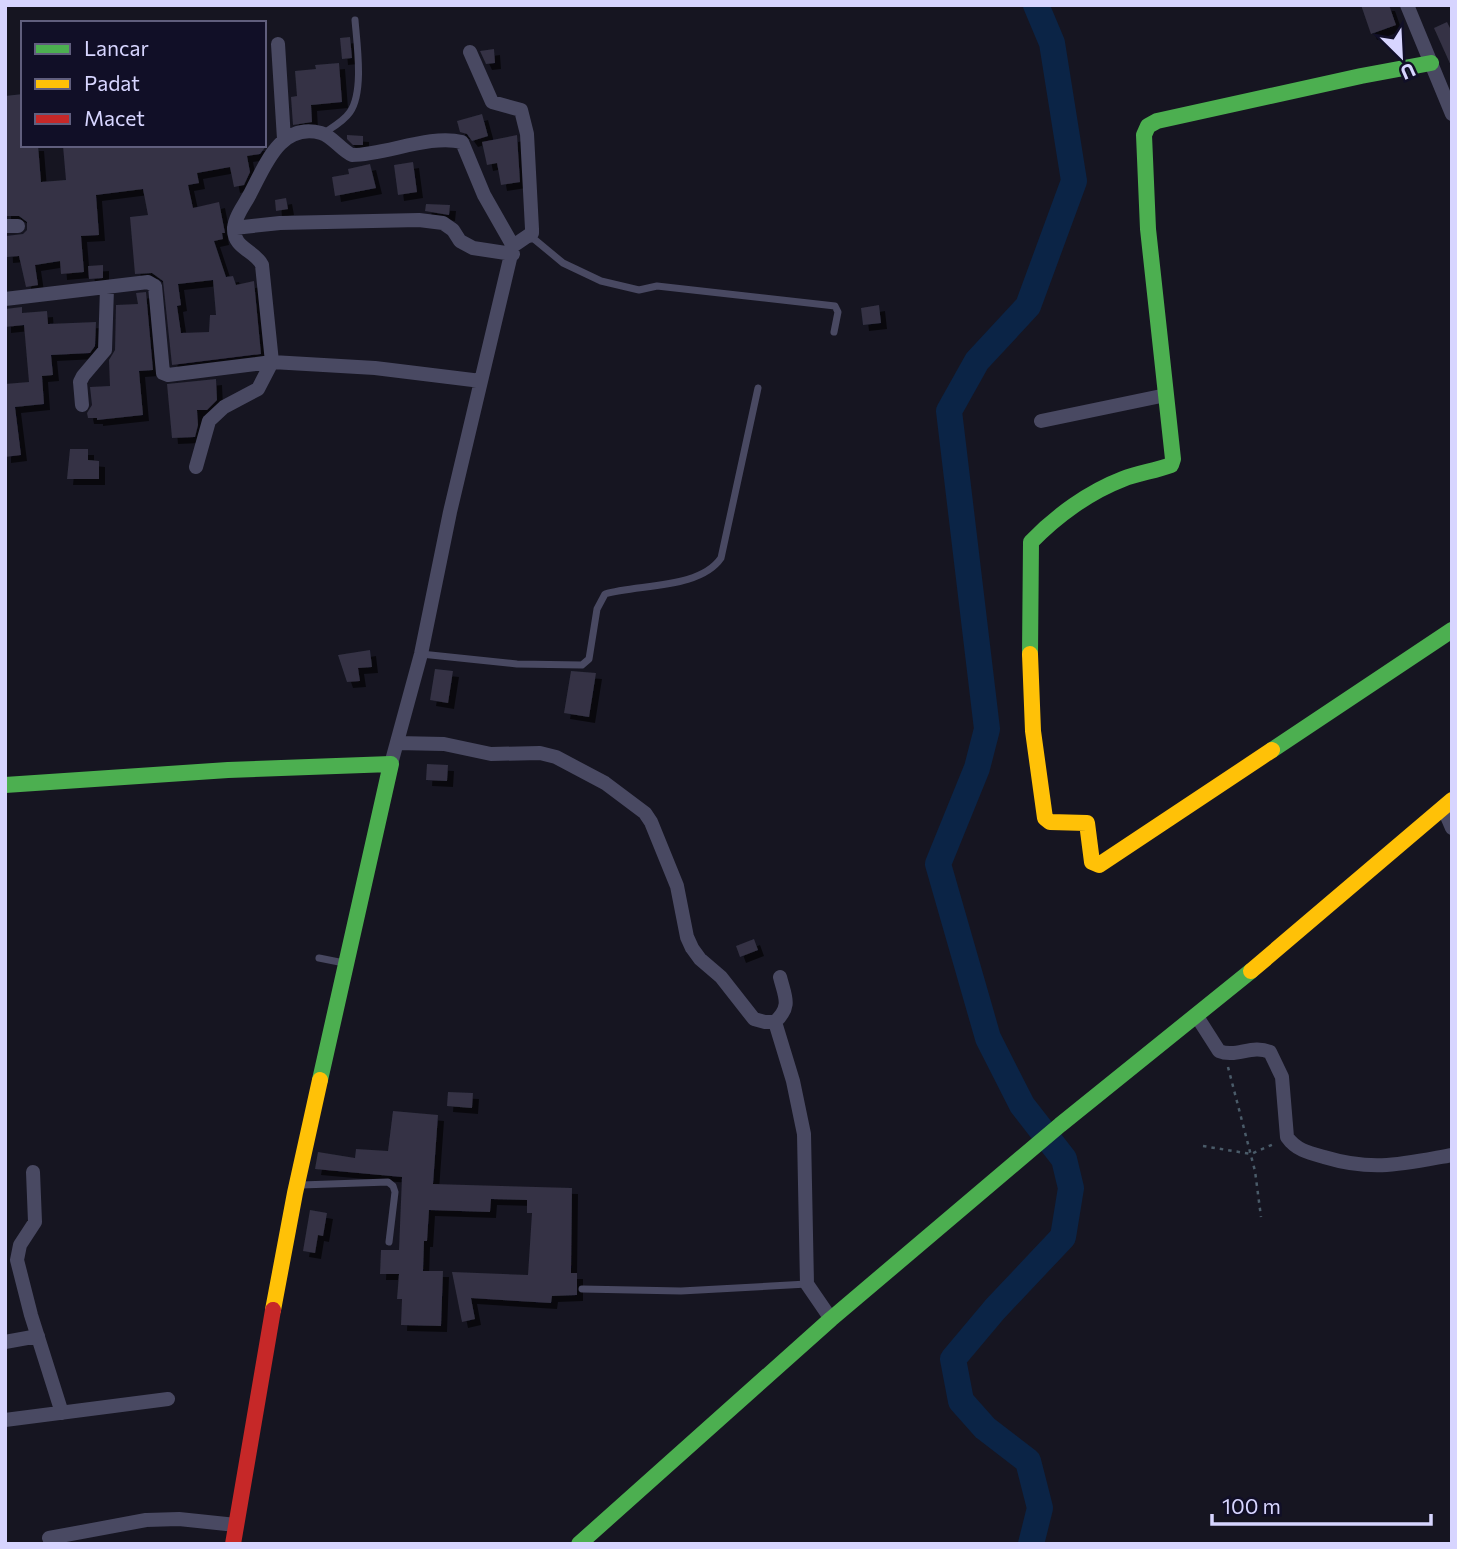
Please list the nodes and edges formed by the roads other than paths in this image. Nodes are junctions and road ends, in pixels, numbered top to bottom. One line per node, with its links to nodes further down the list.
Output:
1 (1407, 5): 5 (street)
2 (355, 20): 7 (lane)
3 (278, 44): 8 (street)
4 (470, 52): 10 (street)
5 (1431, 63): 6 (street); 17 (main road)
6 (1452, 114)
7 (324, 134): 8 (street); 10 (street)
8 (284, 139): 9 (street)
9 (234, 228): 10 (street); 14 (street)
10 (517, 246): 13 (lane); 15 (street)
11 (107, 288): 12 (street); 14 (street); 18 (street)
12 (5, 299)
13 (834, 332)
14 (272, 362): 15 (street); 20 (street)
15 (481, 382): 22 (street)
16 (758, 388): 22 (lane)
17 (1166, 395): 19 (street); 21 (main road)
18 (82, 405)
19 (1041, 421)
20 (195, 467)
21 (1452, 630)
22 (421, 654): 23 (street)
23 (397, 743): 24 (street); 32 (street)
24 (391, 764): 25 (main road); 29 (main road)
25 (5, 785)
26 (1447, 804): 27 (street); 31 (main road)
27 (1452, 828)
28 (319, 958): 29 (lane)
29 (345, 963): 35 (main road)
30 (780, 977): 32 (street)
31 (1196, 1015): 33 (street); 39 (main road)
32 (775, 1022): 37 (street)
33 (1452, 1155)
34 (33, 1172): 40 (street)
35 (297, 1185): 36 (lane); 45 (main road)
36 (389, 1242)
37 (807, 1284): 38 (lane); 39 (street)
38 (582, 1289)
39 (831, 1319): 48 (main road)
40 (38, 1336): 41 (street); 43 (street)
41 (5, 1342)
42 (169, 1399): 43 (street)
43 (62, 1413): 44 (street)
44 (5, 1420)
45 (236, 1525): 46 (street); 47 (main road)
46 (49, 1538)
47 (233, 1544)
48 (579, 1544)

